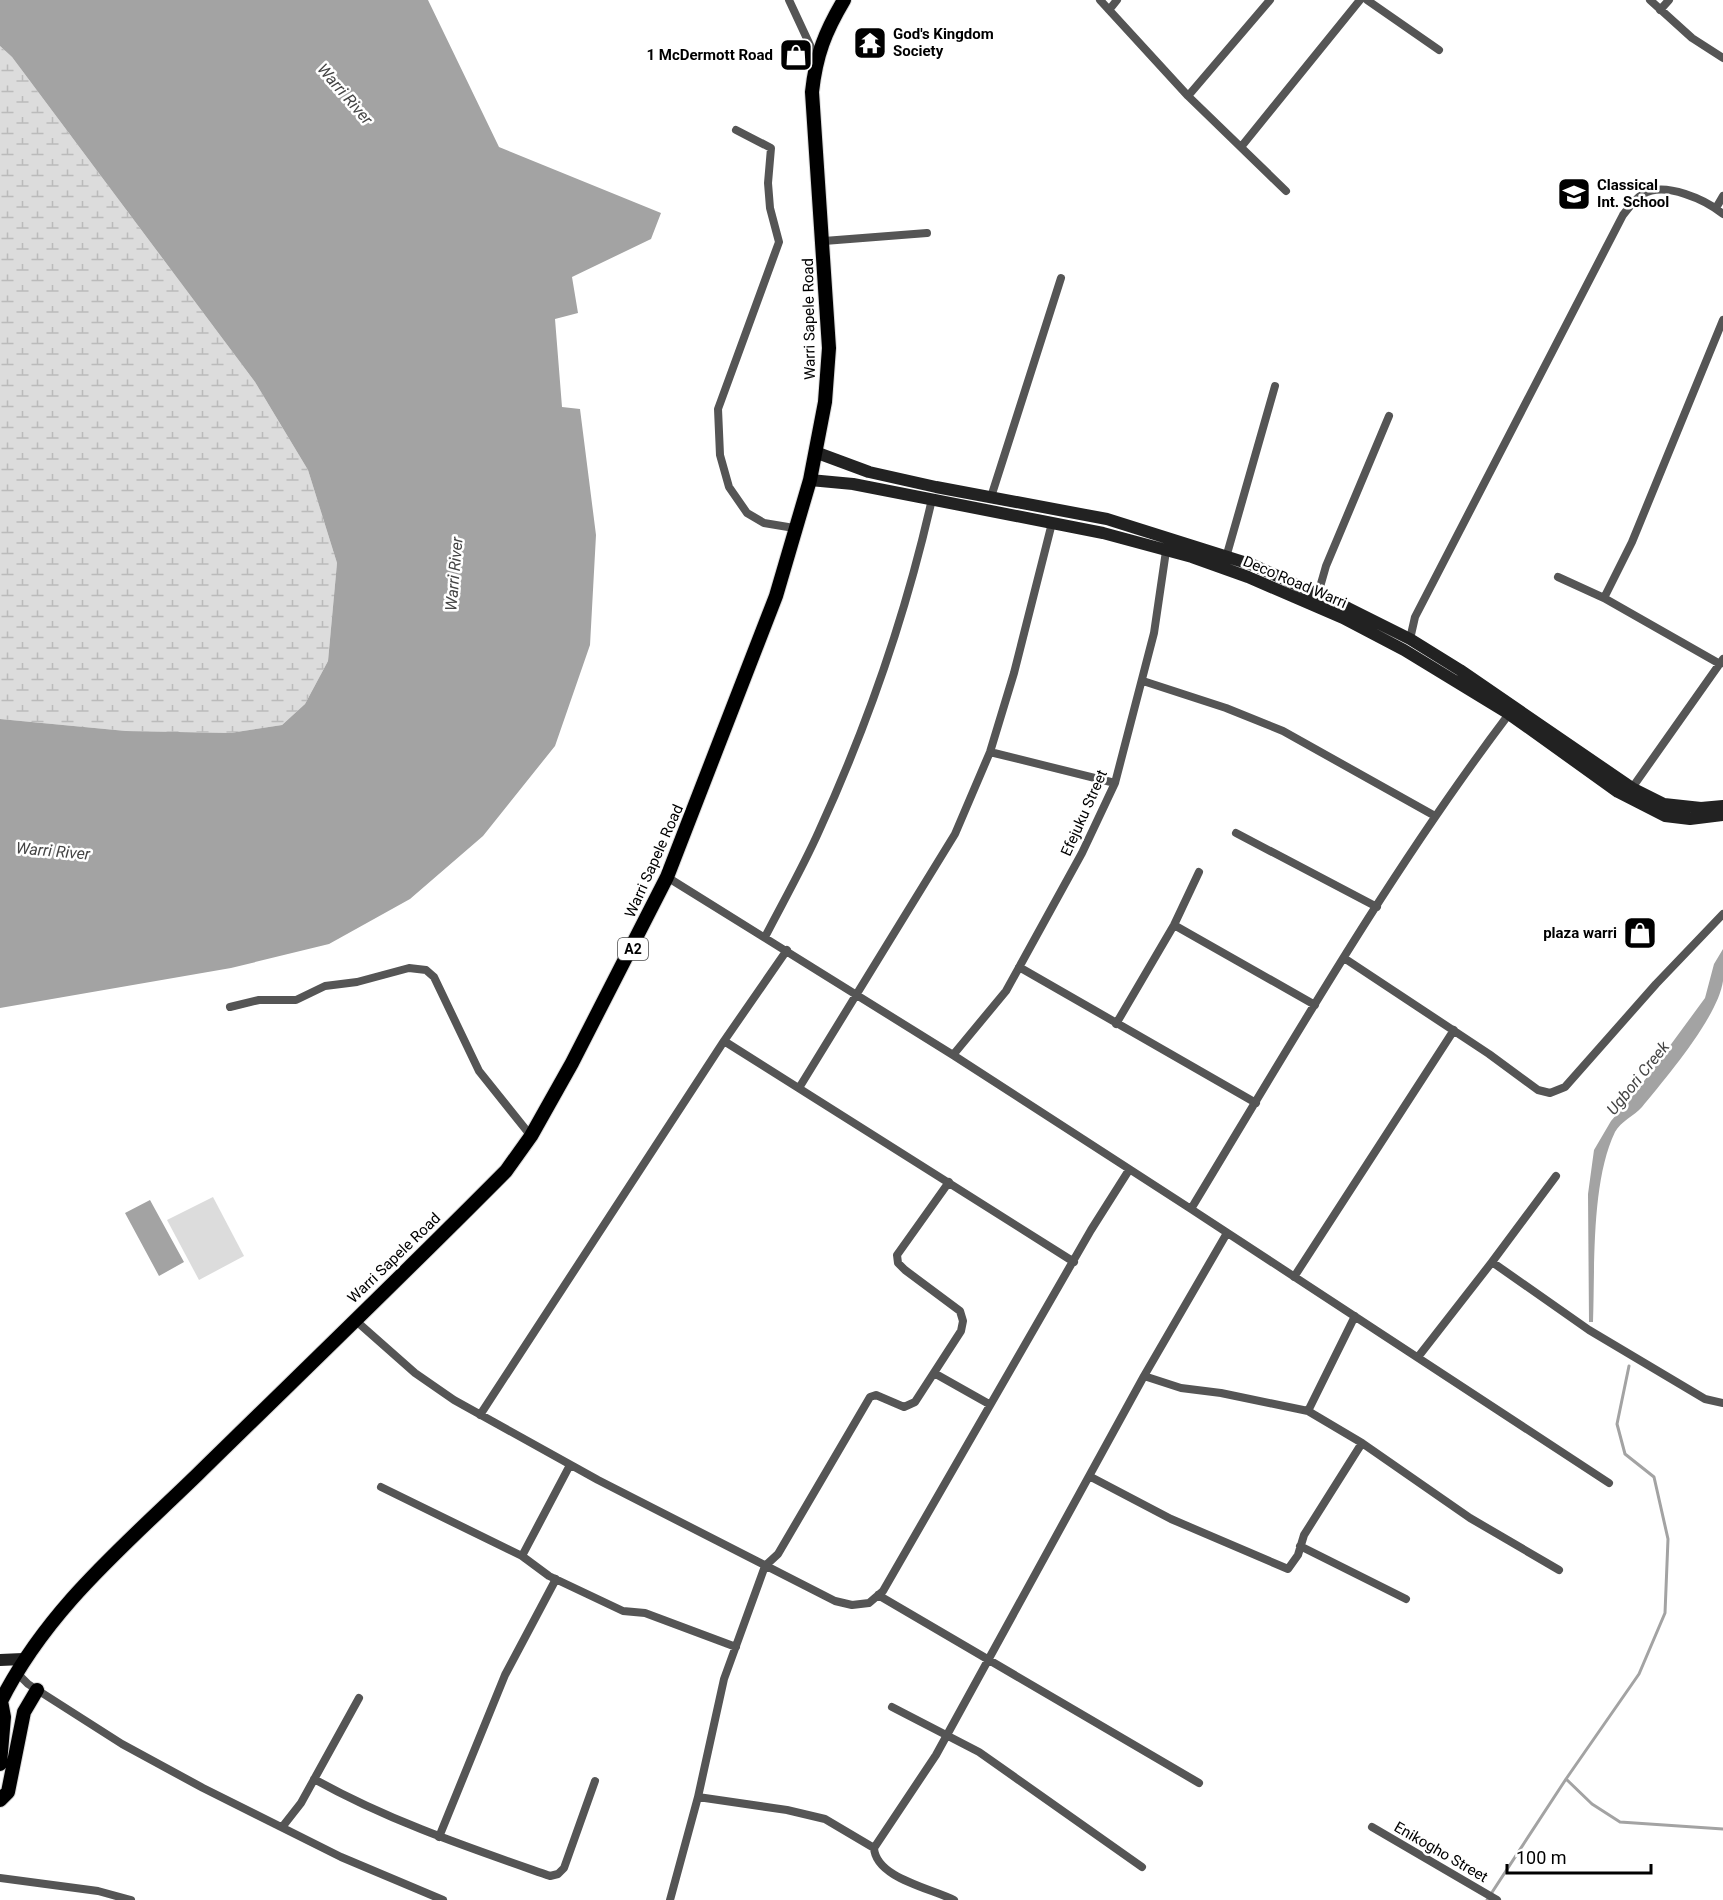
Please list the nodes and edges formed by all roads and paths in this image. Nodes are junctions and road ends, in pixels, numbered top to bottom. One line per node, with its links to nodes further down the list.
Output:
1 (789, 0): 13 (street)
2 (844, 0): 13 (highway, Warri Sapele Road / A2)
3 (1100, 0): 10 (street)
4 (1117, 0): 10 (street)
5 (1270, 0): 15 (street)
6 (1360, 0): 17 (street)
7 (1368, 0): 12 (street)
8 (1650, 0): 11 (street)
9 (1669, 0): 11 (street)
10 (1109, 10): 15 (street)
11 (1660, 10): 14 (street)
12 (1439, 50)
13 (816, 58): 22 (highway, Warri Sapele Road / A2)
14 (1723, 58)
15 (1188, 96): 17 (street)
16 (736, 130): 32 (street)
17 (1240, 147): 18 (street)
18 (1286, 191)
19 (1723, 196): 20 (street)
20 (1719, 211): 38 (street)
21 (927, 233): 22 (street)
22 (824, 241): 27 (highway, Warri Sapele Road / A2)
23 (1061, 278): 29 (street)
24 (1723, 320): 37 (street)
25 (1275, 386): 34 (street)
26 (1389, 416): 36 (street)
27 (815, 452): 28 (highway, Warri Sapele Road / A2); 29 (main road, Deco Road Warri)
28 (810, 480): 30 (main road, Deco Road Warri); 32 (highway, Warri Sapele Road / A2)
29 (991, 497): 34 (main road, Deco Road Warri)
30 (932, 499): 31 (main road, Deco Road Warri); 54 (street)
31 (1052, 523): 33 (main road, Deco Road Warri); 42 (street)
32 (794, 528): 50 (highway, Warri Sapele Road / A2)
33 (1166, 551): 34 (main road, Deco Road Warri); 40 (street, Efejuku Street)
34 (1225, 562): 36 (main road, Deco Road Warri); 41 (main road, Deco Road Warri)
35 (1558, 577): 37 (street)
36 (1318, 594): 38 (main road, Deco Road Warri)
37 (1604, 598): 39 (street)
38 (1410, 639): 44 (main road, Deco Road Warri)
39 (1721, 662): 44 (street)
40 (1143, 681): 43 (street, Efejuku Street); 47 (street)
41 (1509, 714): 46 (main road, Deco Road Warri); 47 (street)
42 (990, 752): 43 (street); 58 (street)
43 (1115, 783): 57 (street, Efejuku Street)
44 (1632, 788): 45 (main road, Deco Road Warri)
45 (1723, 806)
46 (1723, 815)
47 (1435, 816): 51 (street)
48 (1236, 833): 51 (street)
49 (1199, 872): 53 (street)
50 (667, 878): 54 (street); 67 (highway, Warri Sapele Road / A2)
51 (1377, 907): 56 (street)
52 (1723, 914): 62 (street)
53 (1174, 925): 59 (street); 61 (street)
54 (765, 937): 55 (street)
55 (787, 950): 58 (street); 63 (street)
56 (1344, 958): 59 (street); 62 (street)
57 (1019, 967): 61 (street); 64 (street, Efejuku Street)
58 (857, 994): 64 (street); 65 (street)
59 (1316, 1005): 66 (street)
60 (230, 1006): 67 (street)
61 (1116, 1023): 66 (street)
62 (1454, 1030): 75 (street)
63 (724, 1041): 65 (street); 84 (street)
64 (953, 1055): 68 (street)
65 (799, 1088): 70 (street)
66 (1256, 1103): 71 (street)
67 (531, 1136): 77 (highway, Warri Sapele Road / A2)
68 (1130, 1170): 71 (street); 73 (street)
69 (1556, 1176): 74 (street)
70 (949, 1182): 73 (street); 79 (street)
71 (1191, 1209): 72 (street)
72 (1227, 1233): 75 (street); 80 (street)
73 (1074, 1262): 82 (street)
74 (1492, 1262): 78 (street); 81 (street)
75 (1294, 1277): 76 (street)
76 (1355, 1316): 78 (street); 83 (street)
77 (355, 1320): 84 (street); 100 (highway, Warri Sapele Road / A2)
78 (1418, 1357): 88 (street)
79 (934, 1373): 82 (street); 92 (street)
80 (1144, 1376): 83 (street); 87 (street)
81 (1723, 1403)
82 (989, 1404): 95 (street)
83 (1308, 1411): 85 (street)
84 (480, 1415): 86 (street)
85 (1362, 1443): 90 (street); 93 (street)
86 (570, 1465): 91 (street); 92 (street)
87 (1089, 1476): 90 (street); 99 (street)
88 (1609, 1483)
89 (381, 1487): 91 (street)
90 (1300, 1546): 96 (street)
91 (522, 1556): 94 (street)
92 (765, 1566): 95 (street); 97 (street)
93 (1559, 1570)
94 (556, 1579): 97 (street); 114 (street)
95 (878, 1595): 99 (street)
96 (1406, 1599)
97 (736, 1647): 110 (street)
98 (0, 1660): 100 (main road)
99 (987, 1661): 105 (street); 109 (street)
100 (20, 1665): 101 (street); 103 (highway, Warri Sapele Road / A2)
101 (37, 1690): 111 (highway); 112 (street)
102 (359, 1698): 107 (street)
103 (1, 1702): 106 (highway, A2)
104 (892, 1707): 105 (street)
105 (947, 1734): 115 (street); 116 (street)
106 (0, 1764)
107 (314, 1779): 112 (street); 114 (street)
108 (595, 1781): 114 (street)
109 (1200, 1783)
110 (698, 1797): 115 (street); 120 (street)
111 (0, 1800)
112 (283, 1826): 119 (street)
113 (1372, 1827): 122 (street, Enikogho Street)
114 (439, 1837)
115 (874, 1848): 121 (street)
116 (1142, 1867)
117 (0, 1878): 118 (street)
118 (131, 1900)
119 (443, 1900)
120 (670, 1900)
121 (954, 1900)
122 (1497, 1900)

